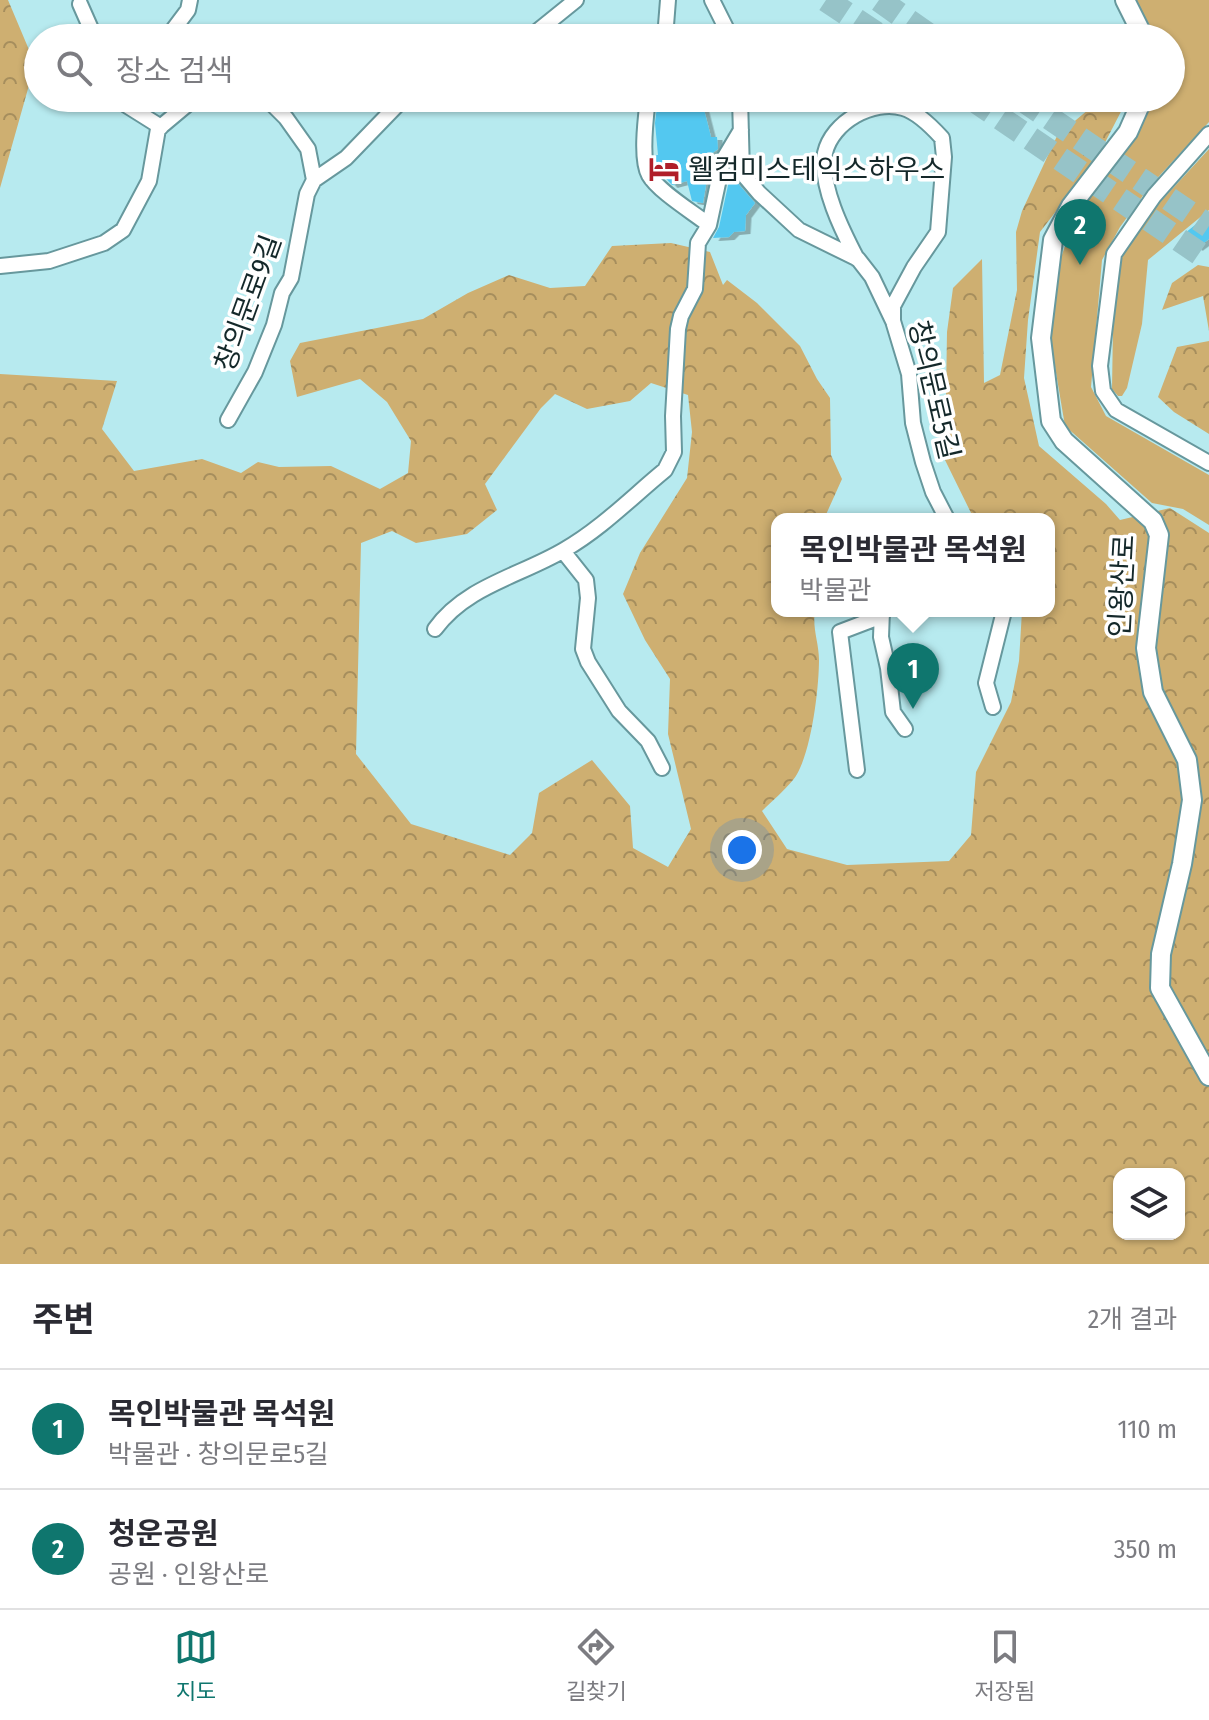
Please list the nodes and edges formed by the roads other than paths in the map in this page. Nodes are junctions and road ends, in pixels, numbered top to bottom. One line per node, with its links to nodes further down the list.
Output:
1 (190, 0): 8 (street)
2 (576, 0): 9 (street)
3 (668, 0): 10 (street)
4 (712, 0): 11 (street)
5 (1125, 0): 12 (street)
6 (80, 4): 7 (street)
7 (89, 24)
8 (178, 24)
9 (546, 24)
10 (666, 24)
11 (724, 24)
12 (1137, 24)
13 (137, 112): 22 (street)
14 (179, 112): 22 (street)
15 (280, 112): 25 (street)
16 (390, 112): 25 (street)
17 (646, 112): 26 (street)
18 (740, 112): 23 (street)
19 (862, 112): 27 (street, 창의문로5길)
20 (911, 112): 29 (street, 창의문로5길)
21 (1137, 112): 42 (street, 인왕산로)
22 (161, 127): 28 (street)
23 (741, 130): 26 (street); 27 (street)
24 (1209, 134): 31 (street)
25 (314, 180): 30 (street, 창의문로9길)
26 (709, 225): 33 (street)
27 (858, 259): 29 (street, 창의문로5길)
28 (0, 266)
29 (893, 321): 32 (street, 창의문로5길)
30 (228, 420)
31 (1209, 463)
32 (944, 513)
33 (563, 551): 37 (street); 40 (street)
34 (873, 617): 41 (street)
35 (882, 617): 39 (street)
36 (1002, 617): 38 (street)
37 (435, 629)
38 (993, 707)
39 (905, 729)
40 (662, 768)
41 (857, 770)
42 (1209, 1076)

